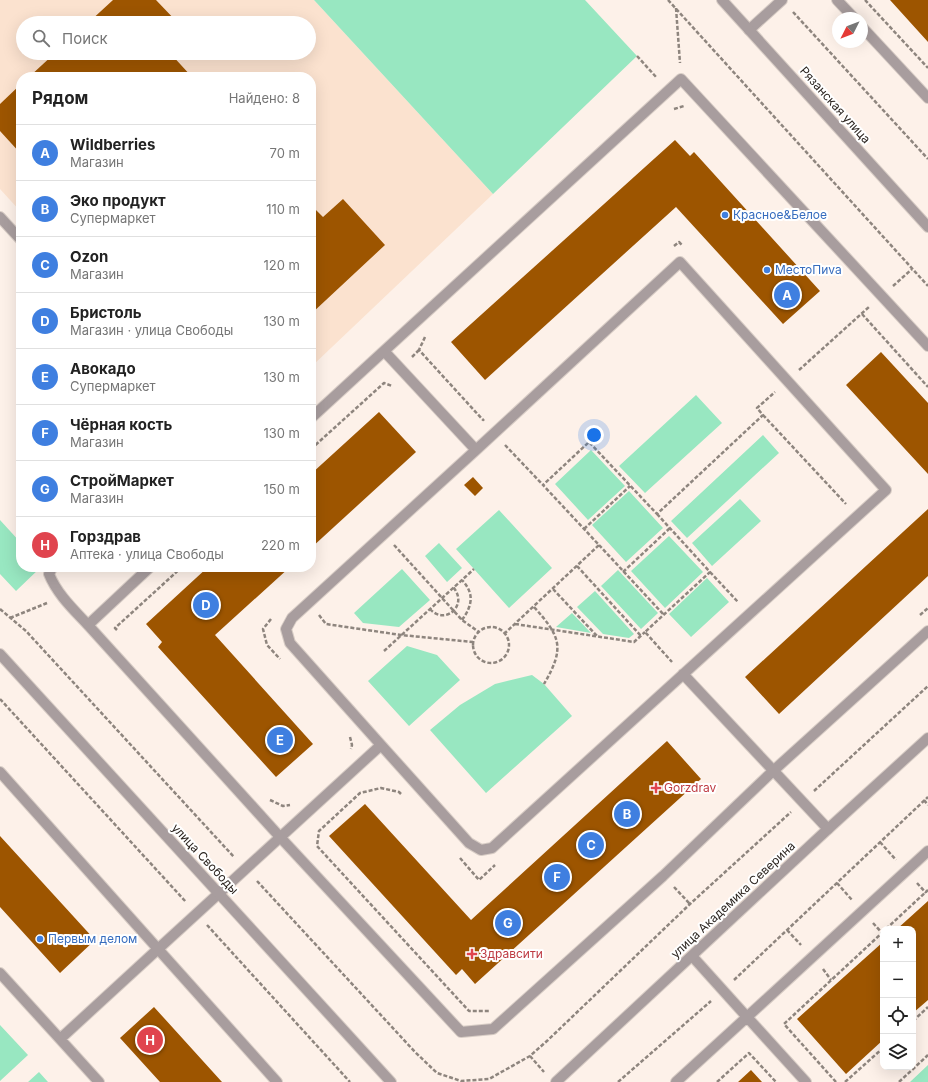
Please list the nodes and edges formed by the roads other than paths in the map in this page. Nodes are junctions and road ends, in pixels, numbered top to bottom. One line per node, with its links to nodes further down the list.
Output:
1 (722, 0): 5 (street, Рязанская улица)
2 (837, 0): 4 (street)
3 (785, 3): 5 (street)
4 (848, 12)
5 (749, 30): 9 (street, Рязанская улица)
6 (868, 33): 7 (street)
7 (928, 98)
8 (0, 217): 10 (street)
9 (928, 227)
10 (16, 235)
11 (928, 346): 12 (street)
12 (384, 351): 13 (street); 14 (street)
13 (316, 413)
14 (476, 450): 20 (street); 22 (street)
15 (50, 572): 17 (street)
16 (145, 572): 17 (street)
17 (88, 625): 26 (street)
18 (928, 632): 23 (street)
19 (0, 654): 28 (street, улица Свободы)
20 (683, 674): 22 (street); 23 (street)
21 (928, 738): 25 (street, улица Академика Северина)
22 (381, 745): 26 (street)
23 (773, 771): 25 (street); 26 (street)
24 (0, 772): 29 (street)
25 (828, 829): 30 (street, улица Академика Северина)
26 (280, 837): 28 (street)
27 (928, 851): 32 (street)
28 (219, 893): 29 (street); 37 (street, улица Свободы)
29 (158, 949): 33 (street); 36 (street)
30 (692, 956): 32 (street); 34 (street, улица Академика Северина)
31 (0, 973): 33 (street)
32 (747, 1017): 38 (street); 39 (street)
33 (60, 1039): 35 (street)
34 (552, 1079)
35 (99, 1082)
36 (277, 1082)
37 (391, 1082)
38 (676, 1082)
39 (806, 1082)

